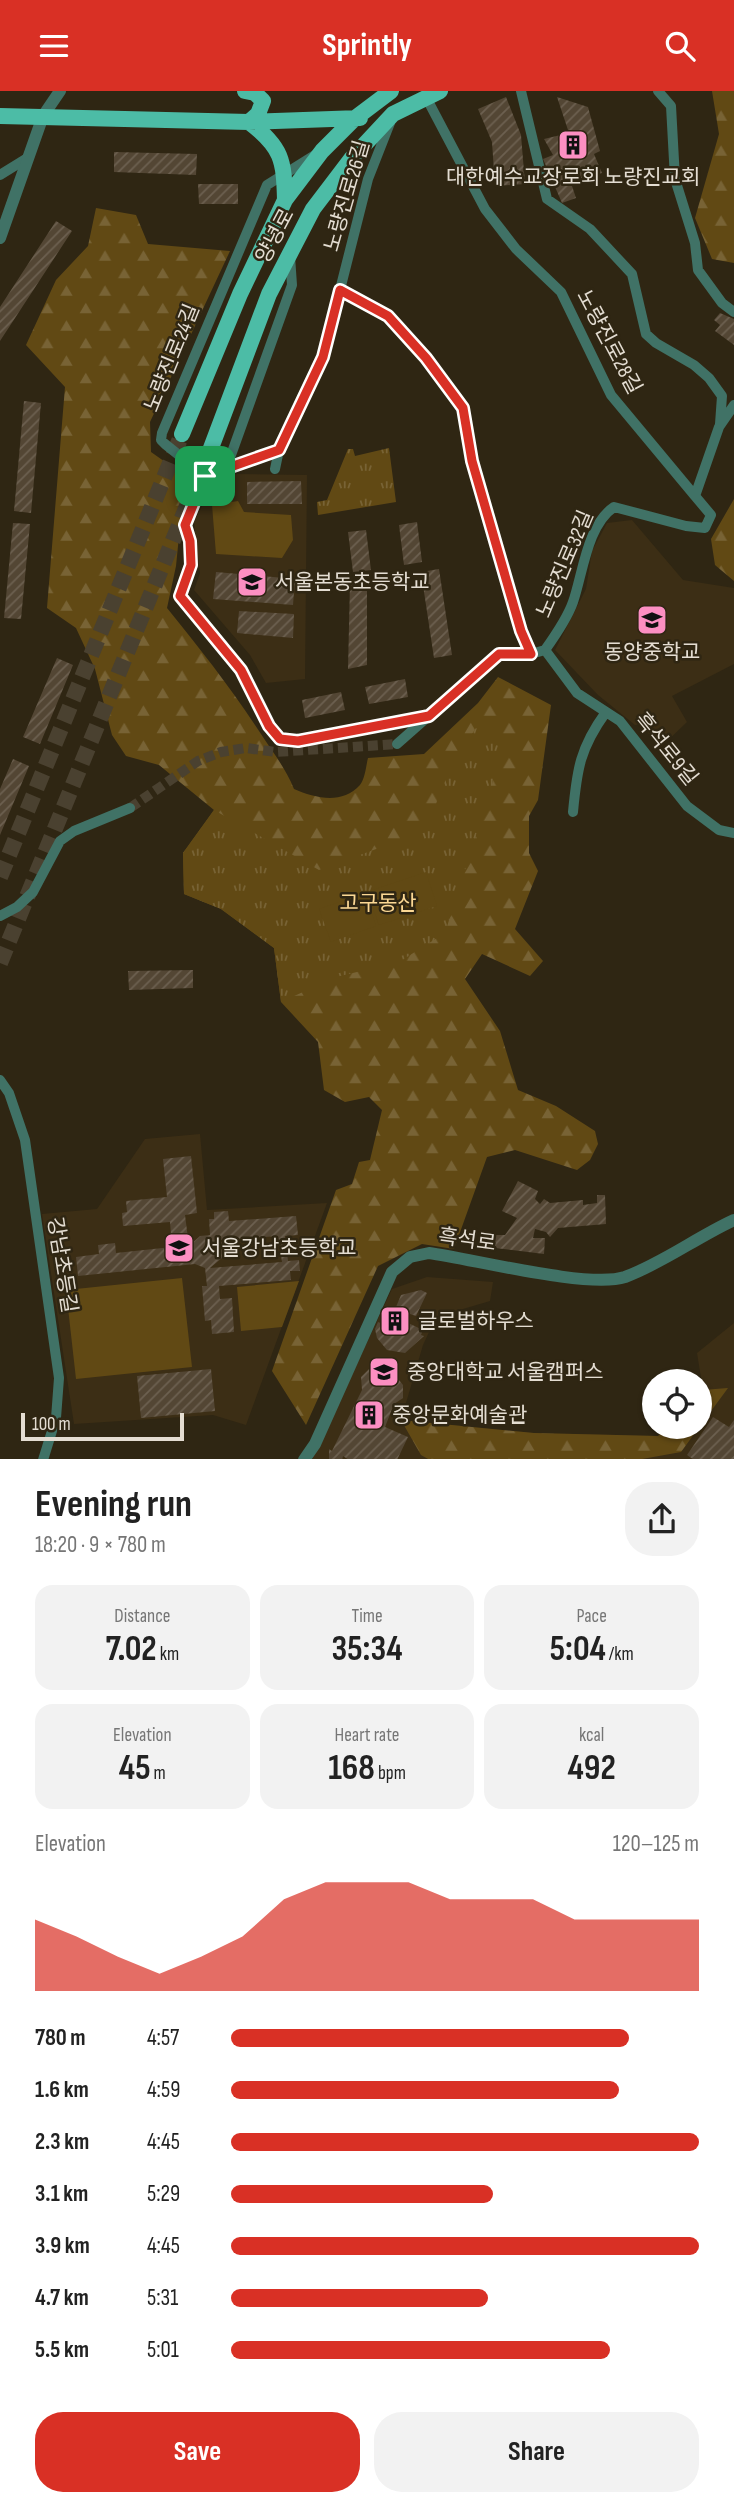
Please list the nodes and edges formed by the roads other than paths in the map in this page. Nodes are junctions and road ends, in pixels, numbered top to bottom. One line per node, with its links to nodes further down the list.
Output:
1 (60, 91): 10 (street)
2 (237, 91): 3 (main road)
3 (246, 91): 12 (main road)
4 (391, 91): 11 (main road, 양녕로)
5 (521, 91): 23 (street)
6 (659, 91): 21 (street)
7 (434, 95): 8 (main road, 양녕로); 30 (street, 노량진로28길)
8 (393, 114): 11 (main road); 19 (main road, 양녕로); 20 (street, 노량진로26길)
9 (0, 115): 10 (main road)
10 (43, 116): 12 (main road); 14 (street)
11 (354, 119): 12 (main road); 13 (main road, 양녕로)
12 (249, 122): 15 (main road)
13 (322, 151): 15 (street, 노량진로24길); 17 (main road, 양녕로)
14 (29, 157): 16 (street); 18 (street)
15 (284, 174): 17 (main road); 29 (street, 노량진로24길)
16 (0, 176)
17 (285, 200): 24 (main road, 양녕로)
18 (0, 238)
19 (289, 251): 25 (main road, 양녕로); 28 (street)
20 (340, 290): 26 (street, 노량진로26길); 32 (street)
21 (734, 312)
22 (734, 405): 23 (street)
23 (719, 427): 30 (street)
24 (182, 434)
25 (211, 448)
26 (279, 450): 27 (street, 노량진로26길); 28 (street)
27 (275, 469)
28 (221, 471): 29 (street)
29 (205, 476): 34 (street)
30 (695, 496): 31 (street, 노량진로32길)
31 (545, 650): 32 (street, 노량진로32길); 33 (street, 흑석로9길)
32 (531, 654): 34 (street, 노량진로32길)
33 (606, 712): 37 (street); 38 (street, 흑석로9길)
34 (429, 716): 35 (street, 노량진로32길)
35 (397, 744)
36 (130, 807): 39 (street)
37 (573, 812)
38 (734, 833)
39 (0, 916)
40 (0, 1080): 42 (street, 강남초등길)
41 (734, 1220): 43 (street, 흑석로)
42 (43, 1459)
43 (304, 1459)

